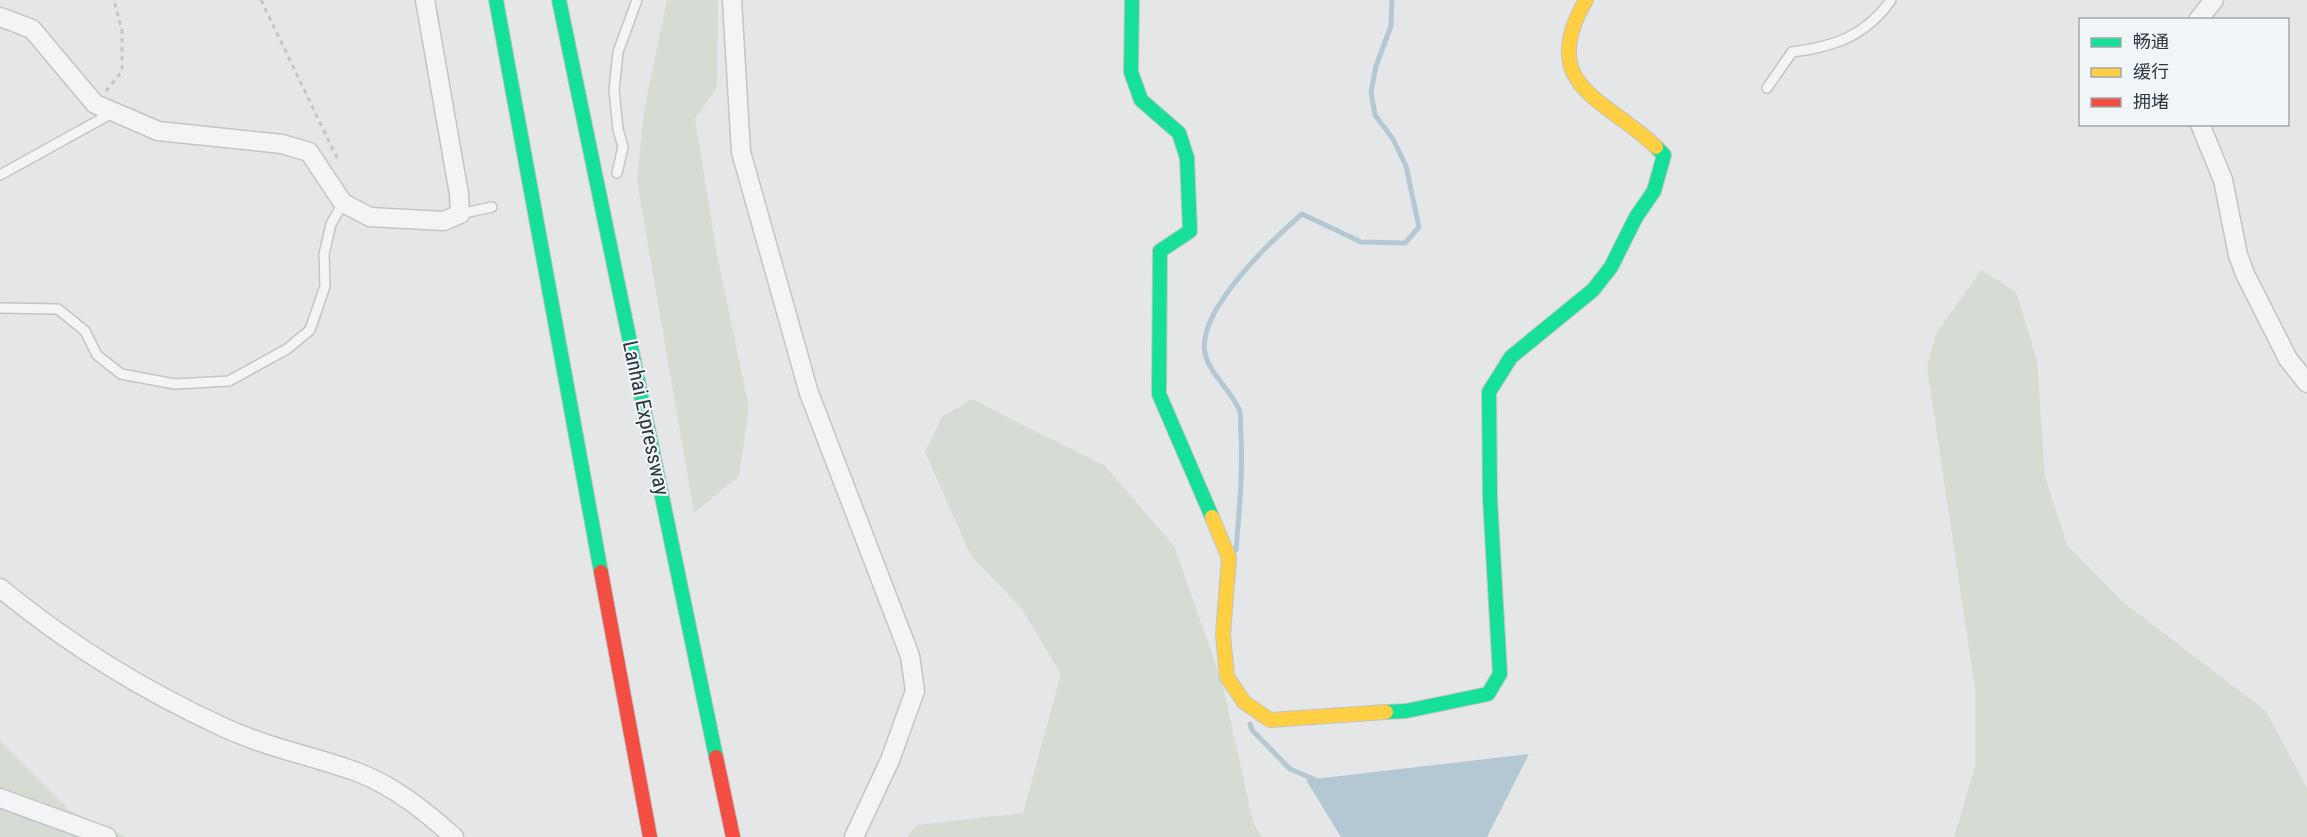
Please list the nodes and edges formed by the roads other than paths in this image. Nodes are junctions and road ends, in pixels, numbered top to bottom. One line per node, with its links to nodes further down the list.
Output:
1 (425, 0): 19 (street)
2 (496, 0): 26 (main road)
3 (559, 0): 27 (main road, Lanhai Expressway)
4 (637, 0): 15 (lane)
5 (732, 0): 28 (street)
6 (1132, 0): 7 (main road)
7 (1586, 0)
8 (1892, 0): 12 (lane)
9 (2214, 0): 11 (street)
10 (0, 17): 13 (street)
11 (2200, 18)
12 (1767, 88)
13 (114, 112): 16 (lane); 17 (street)
14 (2201, 126): 21 (street)
15 (617, 173)
16 (0, 175)
17 (343, 203): 19 (street); 20 (lane)
18 (492, 207): 19 (lane)
19 (460, 214)
20 (0, 308)
21 (2307, 383)
22 (0, 588): 25 (street)
23 (0, 798): 24 (street)
24 (106, 837)
25 (454, 837)
26 (650, 837)
27 (733, 837)
28 (854, 837)

